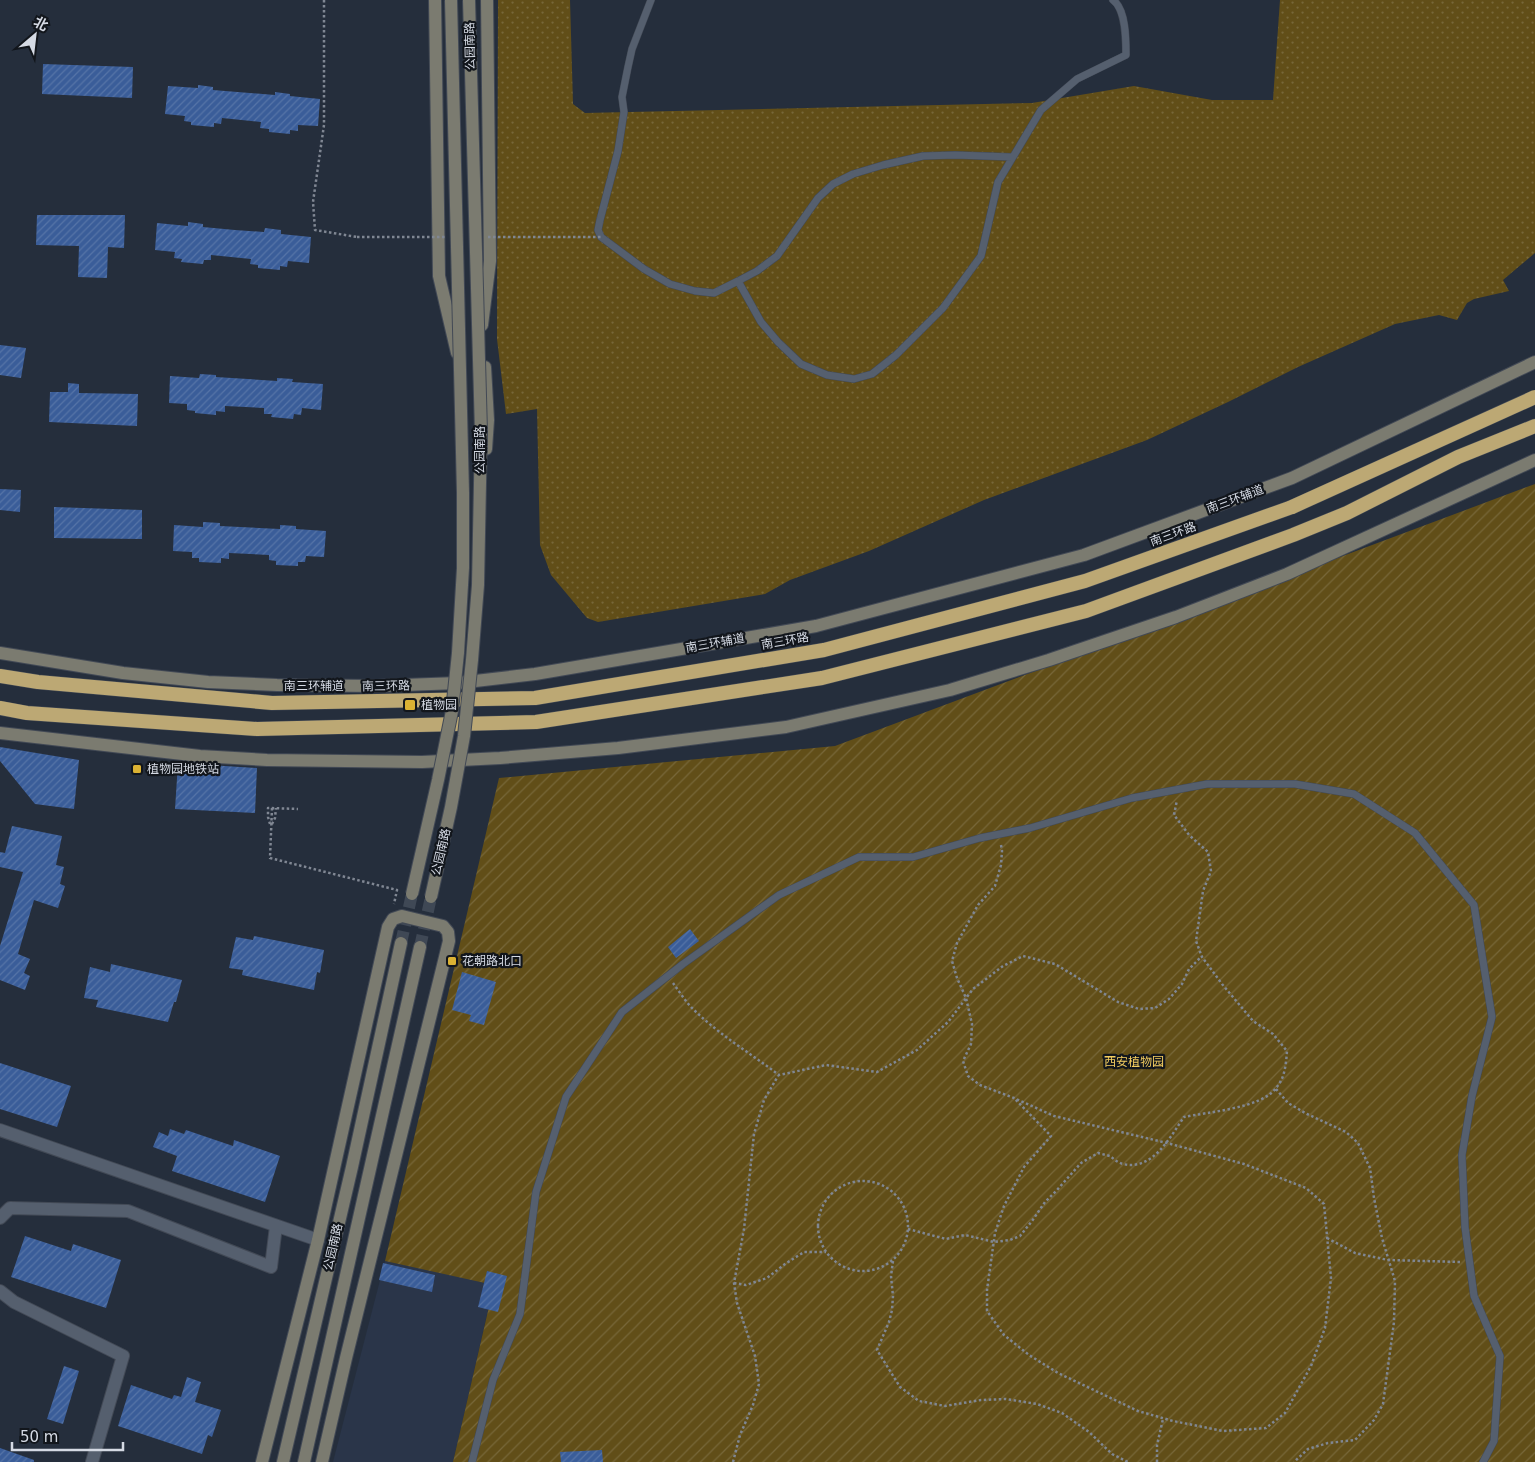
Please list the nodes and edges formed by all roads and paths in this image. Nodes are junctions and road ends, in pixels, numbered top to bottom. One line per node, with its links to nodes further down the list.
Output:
1 (324, 0): 9 (path)
2 (435, 0): 18 (main road)
3 (451, 0): 27 (main road, 公园南路, bridge)
4 (469, 0): 28 (main road, 公园南路, bridge)
5 (487, 0): 17 (main road)
6 (651, 0): 10 (lane)
7 (1113, 0): 8 (lane)
8 (1012, 157): 10 (lane); 10 (lane)
9 (357, 237)
10 (738, 281)
11 (1535, 362): 17 (main road, 南三环辅道)
12 (1535, 398): 16 (highway, 南三环路, bridge)
13 (1535, 426): 19 (highway)
14 (1535, 460): 20 (main road)
15 (0, 654): 18 (main road, 南三环辅道)
16 (0, 676)
17 (475, 682): 18 (main road, 南三环辅道)
18 (458, 683)
19 (0, 708)
20 (0, 733)
21 (1180, 789): 26 (lane); 32 (path); 49 (lane)
22 (274, 808): 23 (path); 24 (path); 24 (path)
23 (298, 809)
24 (272, 818): 25 (path); 25 (path)
25 (271, 827): 29 (path)
26 (998, 834): 33 (lane); 34 (path)
27 (412, 894)
28 (430, 897)
29 (388, 927): 44 (main road); 57 (main road)
30 (401, 943): 55 (main road, 公园南路)
31 (420, 947): 56 (main road, 公园南路)
32 (1202, 957): 34 (path); 36 (path)
33 (668, 976): 35 (path); 58 (lane)
34 (966, 998): 35 (path); 37 (path)
35 (779, 1075): 50 (path)
36 (1276, 1088): 39 (path); 47 (path)
37 (1014, 1098): 39 (path); 45 (path)
38 (0, 1130): 41 (street)
39 (1167, 1143): 43 (path); 45 (path)
40 (0, 1218): 41 (street)
41 (276, 1226): 44 (street)
42 (908, 1229): 45 (path); 46 (path); 48 (path)
43 (1326, 1238): 47 (path); 52 (path)
44 (318, 1240): 54 (main road)
45 (994, 1242): 52 (path)
46 (826, 1252): 48 (path); 50 (path)
47 (1388, 1260): 49 (path); 62 (path)
48 (893, 1261): 60 (path)
49 (1470, 1261): 63 (lane)
50 (734, 1283): 59 (path)
51 (0, 1291): 53 (street)
52 (1163, 1419): 61 (path)
53 (92, 1462)
54 (262, 1462)
55 (283, 1462)
56 (304, 1462)
57 (322, 1462)
58 (472, 1462)
59 (733, 1462)
60 (1128, 1462)
61 (1157, 1462)
62 (1294, 1462)
63 (1483, 1462)

